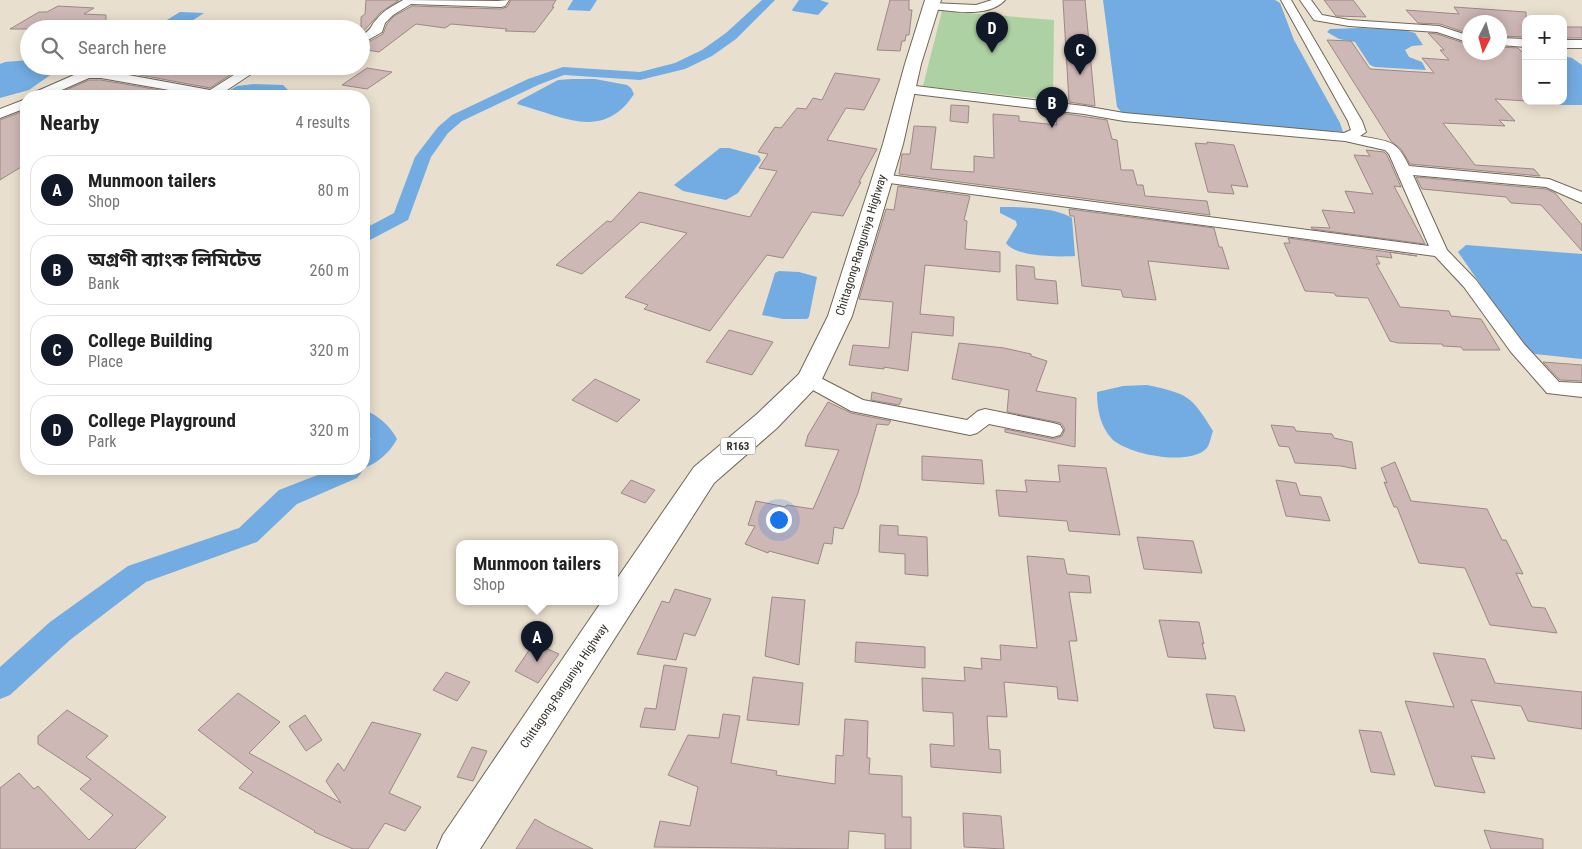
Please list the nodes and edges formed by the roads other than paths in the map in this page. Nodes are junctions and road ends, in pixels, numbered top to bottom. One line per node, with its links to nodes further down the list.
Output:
1 (504, 0): 6 (street)
2 (1000, 0): 5 (street)
3 (1286, 0): 21 (street)
4 (1305, 0): 7 (street)
5 (932, 4): 15 (main road, Chittagong-Ranguniya Highway / R163)
6 (370, 35)
7 (1462, 37)
8 (1507, 42): 9 (street)
9 (1522, 43)
10 (1567, 44): 11 (street)
11 (1582, 44)
12 (84, 75): 16 (street)
13 (107, 75): 17 (street)
14 (243, 75): 18 (street)
15 (907, 89): 21 (street); 23 (main road, Chittagong-Ranguniya Highway / R163)
16 (51, 90)
17 (189, 90)
18 (219, 90)
19 (20, 106): 20 (street)
20 (0, 114)
21 (1345, 137): 22 (street)
22 (1404, 170): 24 (street); 27 (street)
23 (882, 178): 27 (street); 28 (main road, Chittagong-Ranguniya Highway / R163)
24 (1561, 188): 25 (street); 26 (street)
25 (1582, 198)
26 (1582, 210)
27 (1440, 252): 29 (street)
28 (808, 379): 30 (street); 31 (main road, Chittagong-Ranguniya Highway / R163)
29 (1582, 390)
30 (1054, 430)
31 (457, 849)

